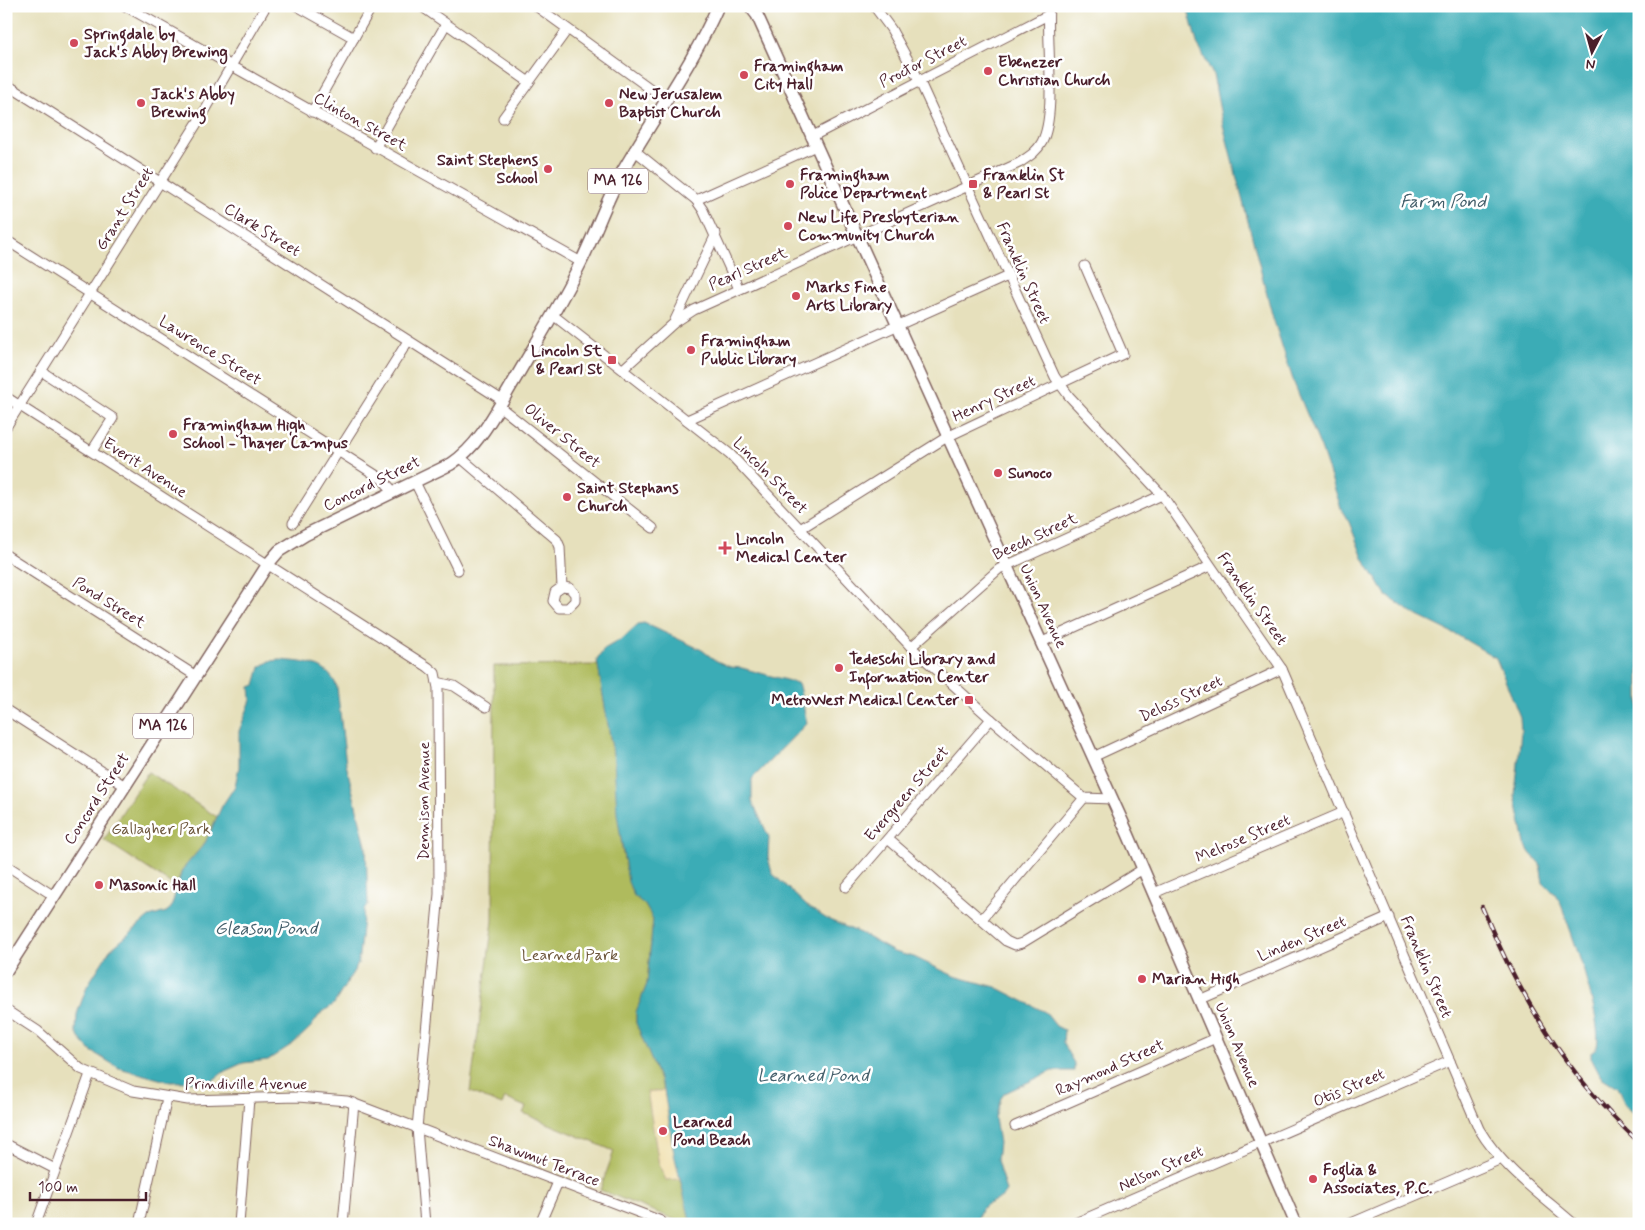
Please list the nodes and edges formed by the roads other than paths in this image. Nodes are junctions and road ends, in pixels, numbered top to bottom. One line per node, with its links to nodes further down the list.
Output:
1 (125, 6): 14 (street, Clinton Street)
2 (266, 6): 14 (street, Grant Street)
3 (297, 6): 13 (street)
4 (372, 6): 13 (street)
5 (421, 6): 11 (street)
6 (536, 6): 12 (street)
7 (718, 6): 18 (main road, Concord Street / MA 126)
8 (750, 6): 21 (main road, Union Avenue)
9 (874, 6): 15 (street, Franklin Street)
10 (1048, 11): 15 (street, Proctor Street); 25 (street, Pearl Street)
11 (446, 24): 16 (street); 22 (street)
12 (567, 30): 16 (street); 18 (street)
13 (354, 38): 19 (street)
14 (230, 66): 19 (street, Clinton Street); 24 (street, Grant Street)
15 (919, 80): 21 (street, Proctor Street); 25 (street, Franklin Street)
16 (529, 82): 20 (street)
17 (6, 84): 24 (street, Clark Street)
18 (666, 100): 23 (main road, Concord Street / MA 126)
19 (312, 112): 22 (street, Clinton Street)
20 (503, 118)
21 (814, 141): 26 (street, Proctor Street); 28 (main road, Union Avenue)
22 (374, 148): 30 (street, Clinton Street)
23 (634, 150): 26 (street); 30 (main road, Concord Street / MA 126)
24 (160, 183): 34 (street, Grant Street); 38 (street, Clark Street)
25 (967, 186): 28 (street, Pearl Street); 32 (street, Franklin Street)
26 (696, 200): 27 (street)
27 (716, 234): 33 (street); 36 (street)
28 (856, 236): 33 (street, Pearl Street); 37 (main road, Union Avenue)
29 (6, 240): 34 (street, Lawrence Street)
30 (581, 262): 35 (main road, Concord Street / MA 126)
31 (1085, 266): 41 (street, Henry Street)
32 (1008, 276): 37 (street); 41 (street, Franklin Street)
33 (739, 289): 36 (street, Pearl Street)
34 (90, 293): 40 (street, Grant Street); 49 (street, Lawrence Street)
35 (553, 314): 39 (street, Lincoln Street); 43 (main road, Concord Street / MA 126)
36 (674, 323): 39 (street, Pearl Street)
37 (897, 326): 45 (street); 47 (main road, Union Avenue)
38 (408, 341): 43 (street, Clark Street); 49 (street)
39 (623, 369): 45 (street, Lincoln Street)
40 (41, 371): 44 (street, Grant Street); 48 (street)
41 (1060, 384): 47 (street, Henry Street); 53 (street, Franklin Street)
42 (6, 397): 44 (street, Everit Avenue)
43 (501, 403): 50 (main road, Concord Street / MA 126); 55 (street, Oliver Street)
44 (20, 406): 46 (street, Grant Street); 48 (street, Everit Avenue)
45 (687, 420): 56 (street, Lincoln Street)
46 (6, 427)
47 (947, 437): 56 (street, Henry Street); 59 (main road, Union Avenue)
48 (92, 451): 58 (street, Everit Avenue)
49 (340, 452): 52 (street, Lawrence Street); 54 (street)
50 (461, 458): 51 (main road, Concord Street / MA 126); 62 (street)
51 (415, 482): 52 (main road, Concord Street / MA 126); 61 (street)
52 (394, 492): 58 (main road, Concord Street / MA 126)
53 (1162, 495): 59 (street, Beech Street); 60 (street, Franklin Street)
54 (293, 524)
55 (653, 528)
56 (800, 529): 64 (street, Lincoln Street)
57 (6, 555): 66 (street, Pond Street)
58 (268, 564): 66 (main road, Concord Street / MA 126); 67 (street)
59 (1006, 565): 63 (main road, Union Avenue); 64 (street, Beech Street)
60 (1210, 566): 63 (street); 65 (street, Franklin Street)
61 (458, 570)
62 (562, 586)
63 (1042, 642): 71 (main road, Union Avenue)
64 (911, 647): 70 (street, Lincoln Street)
65 (1282, 669): 71 (street, Deloss Street); 75 (street, Franklin Street)
66 (196, 676): 72 (main road, Concord Street / MA 126)
67 (438, 682): 68 (street); 94 (street, Dennison Avenue)
68 (486, 707)
69 (6, 710): 72 (street)
70 (991, 719): 73 (street, Lincoln Street); 76 (street, Evergreen Street)
71 (1093, 757): 74 (main road, Union Avenue)
72 (125, 786): 81 (main road, Concord Street / MA 126)
73 (1084, 798): 74 (street); 83 (street)
74 (1112, 799): 78 (main road, Union Avenue)
75 (1344, 812): 80 (street, Melrose Street); 82 (street, Franklin Street)
76 (888, 839): 79 (street, Evergreen Street); 83 (street)
77 (6, 865): 81 (street)
78 (1143, 869): 80 (main road, Union Avenue); 83 (street)
79 (846, 887)
80 (1154, 894): 85 (main road, Union Avenue)
81 (54, 896): 84 (main road, Concord Street / MA 126)
82 (1389, 918): 85 (street, Linden Street); 88 (street, Franklin Street)
83 (982, 919)
84 (6, 971)
85 (1199, 1000): 87 (main road, Union Avenue)
86 (6, 1010): 89 (street, Prindiville Avenue)
87 (1216, 1038): 93 (street, Raymond Street); 95 (main road, Union Avenue)
88 (1450, 1061): 95 (street, Otis Street); 97 (street, Franklin Street)
89 (90, 1074): 90 (street, Prindiville Avenue); 98 (street)
90 (167, 1098): 91 (street, Prindiville Avenue); 103 (street)
91 (249, 1099): 92 (street, Prindiville Avenue); 104 (street)
92 (354, 1103): 94 (street, Prindiville Avenue); 105 (street)
93 (1016, 1126)
94 (417, 1128): 99 (street, Shawmut Terrace); 106 (street, Dennison Avenue)
95 (1260, 1142): 108 (street, Nelson Street); 109 (main road, Union Avenue)
96 (6, 1144): 98 (street)
97 (1501, 1159): 110 (street); 111 (street, Franklin Street)
98 (56, 1168): 102 (street)
99 (558, 1182): 100 (street, Shawmut Terrace); 107 (street)
100 (650, 1220): 101 (street, Shawmut Terrace)
101 (661, 1221)
102 (36, 1224)
103 (139, 1224)
104 (239, 1224)
105 (343, 1224)
106 (425, 1224)
107 (540, 1224)
108 (1073, 1224)
109 (1296, 1224)
110 (1349, 1224)
111 (1574, 1224)

